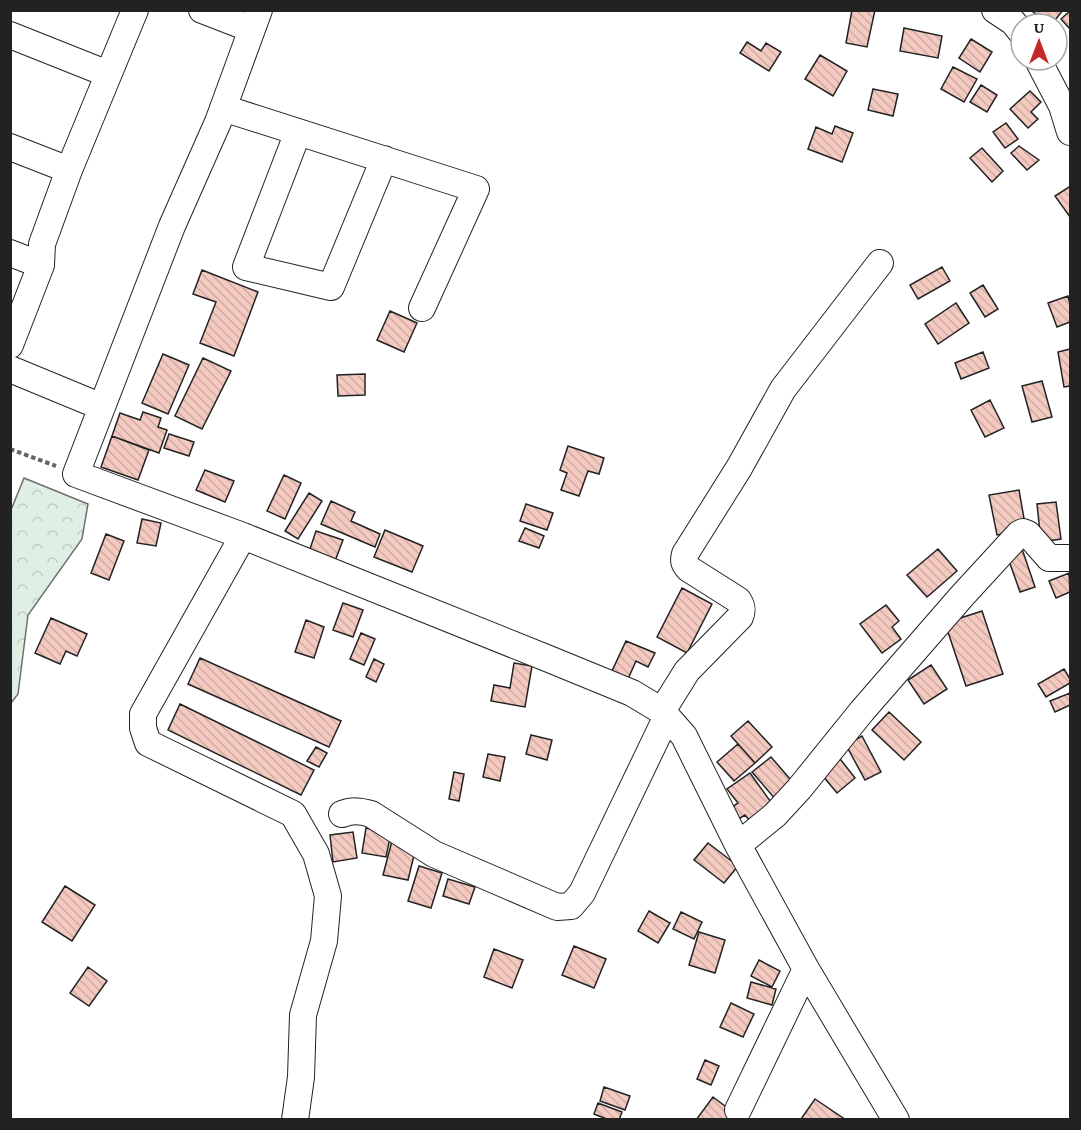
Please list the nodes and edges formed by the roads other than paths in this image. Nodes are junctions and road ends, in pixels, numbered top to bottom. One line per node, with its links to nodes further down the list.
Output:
1 (135, 10): 8 (street)
2 (202, 10): 5 (street)
3 (995, 10): 4 (street)
4 (1009, 19)
5 (255, 20): 9 (street)
6 (10, 35): 8 (street)
7 (1044, 72): 11 (street)
8 (108, 74): 14 (street)
9 (223, 108): 10 (street); 21 (street)
10 (298, 132): 13 (street); 13 (street)
11 (1071, 132)
12 (10, 147): 14 (street)
13 (384, 159): 18 (street)
14 (69, 170): 17 (street)
15 (10, 253): 17 (street)
16 (880, 263): 24 (street)
17 (41, 265): 19 (street)
18 (422, 308)
19 (10, 345)
20 (10, 369): 21 (street)
21 (102, 407): 22 (street)
22 (243, 536): 24 (street); 29 (street)
23 (1071, 558): 26 (street)
24 (665, 714): 25 (street); 26 (street)
25 (342, 814)
26 (738, 845): 27 (street)
27 (806, 969): 28 (street); 30 (street)
28 (738, 1110)
29 (295, 1119)
30 (896, 1119)

